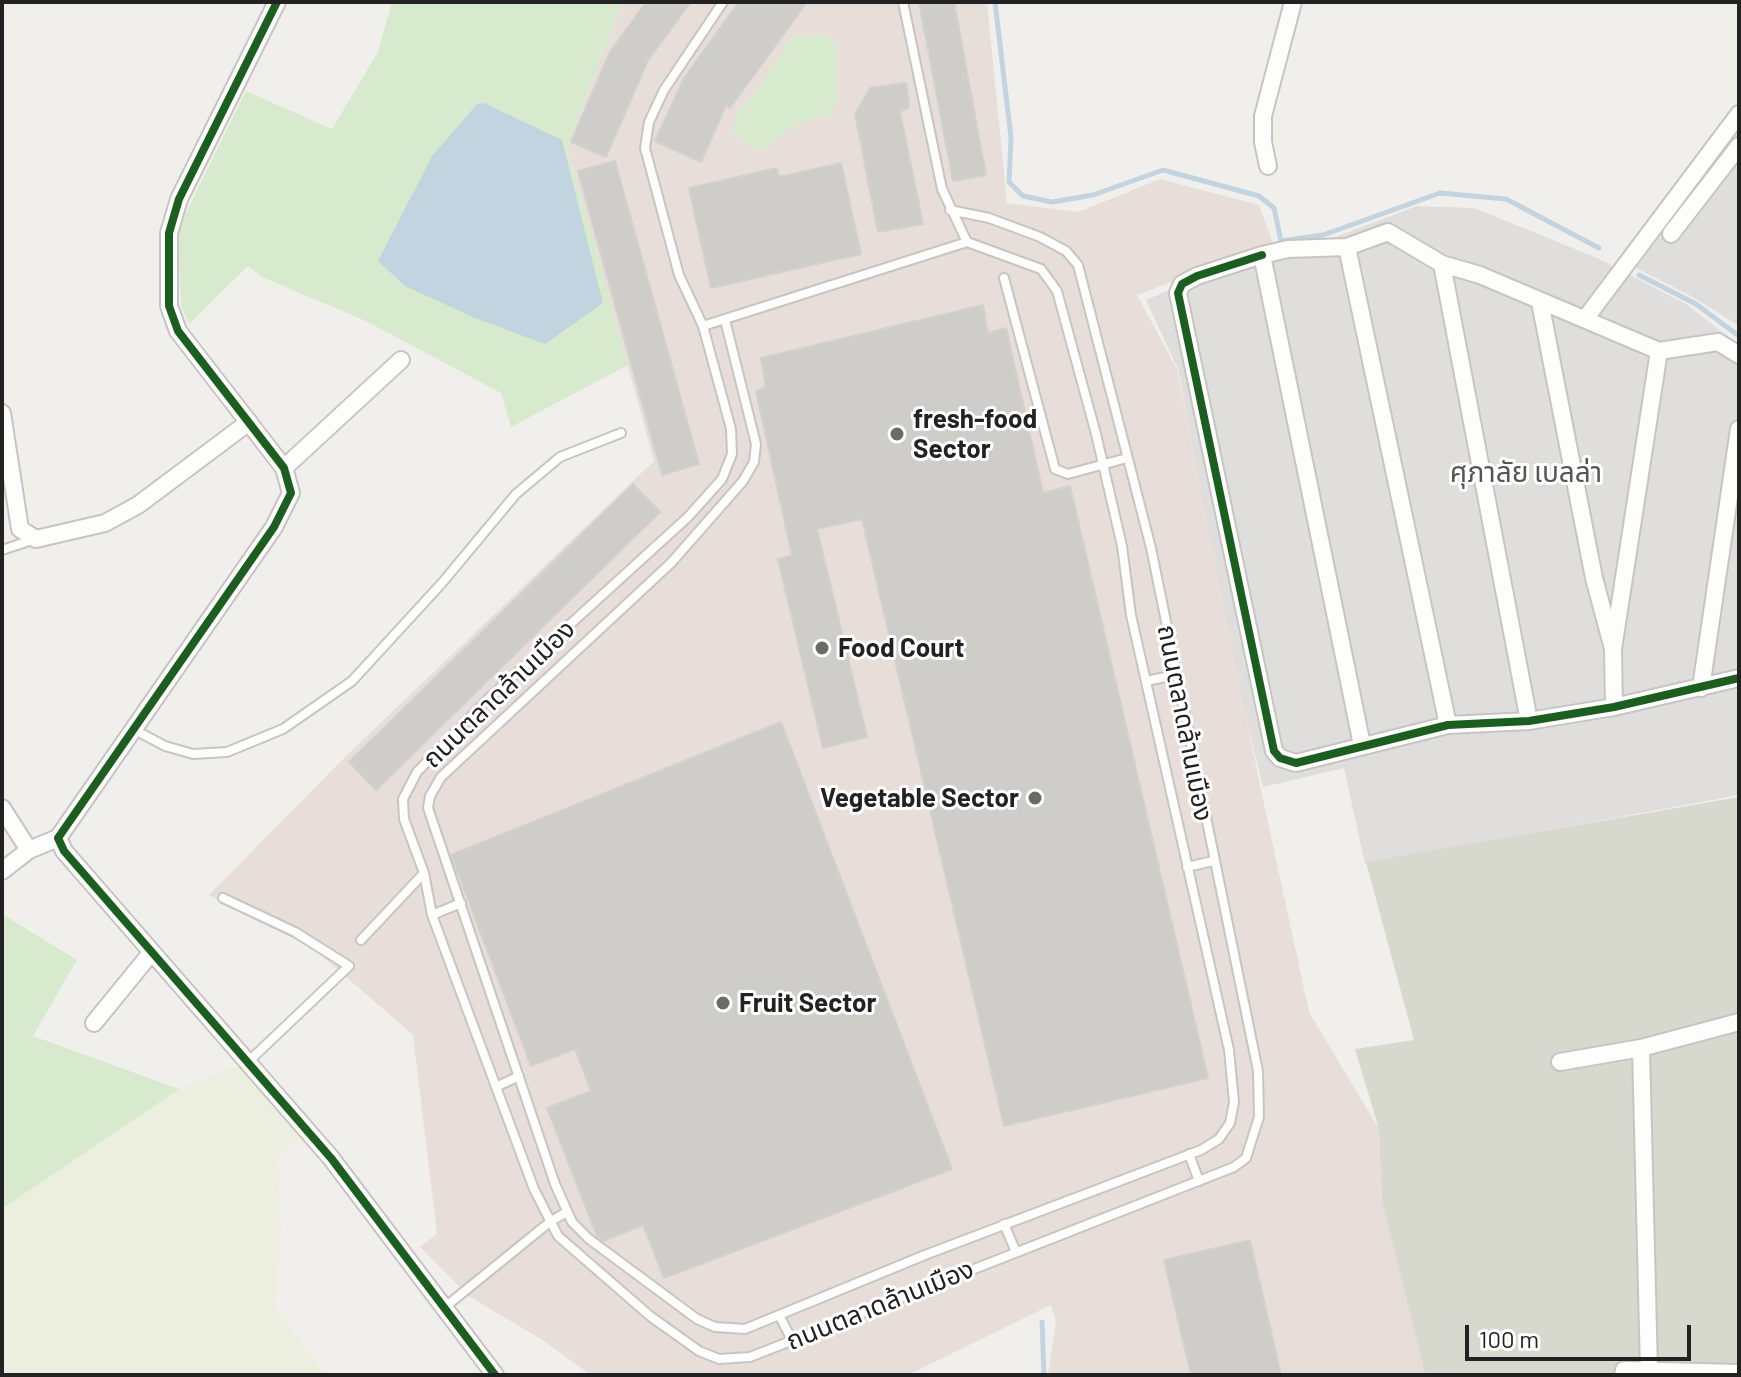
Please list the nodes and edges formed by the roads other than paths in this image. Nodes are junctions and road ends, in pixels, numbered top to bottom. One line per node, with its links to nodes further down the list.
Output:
1 (277, 2): 23 (street)
2 (723, 2): 18 (lane, ถนนตลาดล้านเมือง)
3 (903, 2): 8 (lane)
4 (1293, 2): 7 (street)
5 (1739, 114): 16 (street)
6 (1739, 146): 9 (street)
7 (1268, 166)
8 (950, 210): 10 (lane); 26 (lane, ถนนตลาดล้านเมือง)
9 (1671, 234)
10 (967, 242): 17 (lane); 27 (lane, ถนนตลาดล้านเมือง)
11 (1347, 247): 12 (street); 13 (street); 38 (street)
12 (1262, 255): 40 (street); 40 (street)
13 (1442, 264): 15 (street); 37 (street)
14 (1004, 278): 27 (lane)
15 (1540, 302): 16 (street); 31 (street)
16 (1585, 319): 19 (street)
17 (725, 320): 18 (lane); 49 (lane, ถนนตลาดล้านเมือง)
18 (703, 326): 47 (lane, ถนนตลาดล้านเมือง)
19 (1659, 351): 20 (street); 31 (street)
20 (1739, 355)
21 (401, 360): 28 (street)
22 (2, 413): 29 (street)
23 (249, 422): 28 (street); 29 (street)
24 (1739, 429): 35 (street)
25 (621, 433): 39 (lane)
26 (1127, 458): 27 (lane); 32 (lane, ถนนตลาดล้านเมือง)
27 (1104, 465): 34 (lane, ถนนตลาดล้านเมือง)
28 (284, 468): 39 (street)
29 (36, 539): 30 (lane)
30 (2, 550)
31 (1613, 649): 36 (street)
32 (1176, 675): 34 (lane); 44 (lane, ถนนตลาดล้านเมือง)
33 (1739, 678): 35 (street)
34 (1146, 681): 45 (lane, ถนนตลาดล้านเมือง)
35 (1701, 688): 36 (street)
36 (1614, 707): 37 (street)
37 (1529, 721): 38 (street)
38 (1448, 725): 40 (street)
39 (135, 730): 42 (street)
40 (1362, 745)
41 (2, 808): 43 (street)
42 (58, 838): 43 (street); 52 (street)
43 (29, 850): 46 (street)
44 (1213, 861): 45 (lane); 61 (lane, ถนนตลาดล้านเมือง)
45 (1187, 867): 60 (lane, ถนนตลาดล้านเมือง)
46 (2, 871)
47 (424, 873): 50 (lane, ถนนตลาดล้านเมือง); 51 (lane)
48 (223, 898): 56 (lane)
49 (461, 903): 50 (lane); 58 (lane, ถนนตลาดล้านเมือง)
50 (432, 915): 59 (lane, ถนนตลาดล้านเมือง)
51 (361, 940)
52 (151, 953): 54 (street); 56 (street)
53 (1739, 1022): 55 (street)
54 (94, 1023)
55 (1641, 1048): 57 (street); 69 (street)
56 (249, 1061): 66 (street)
57 (1560, 1062)
58 (519, 1076): 59 (lane); 62 (lane, ถนนตลาดล้านเมือง)
59 (496, 1087): 63 (lane, ถนนตลาดล้านเมือง)
60 (1189, 1154): 61 (lane); 64 (lane, ถนนตลาดล้านเมือง)
61 (1199, 1181): 65 (lane, ถนนตลาดล้านเมือง)
62 (567, 1212): 63 (lane); 67 (lane, ถนนตลาดล้านเมือง)
63 (551, 1221): 66 (lane); 68 (lane, ถนนตลาดล้านเมือง)
64 (1004, 1224): 65 (lane); 67 (lane, ถนนตลาดล้านเมือง)
65 (1016, 1252): 68 (lane, ถนนตลาดล้านเมือง)
66 (444, 1308): 71 (street)
67 (779, 1315): 68 (lane)
68 (792, 1340)
69 (1649, 1371): 70 (street); 72 (street)
70 (1739, 1373)
71 (495, 1375)
72 (1623, 1375)

